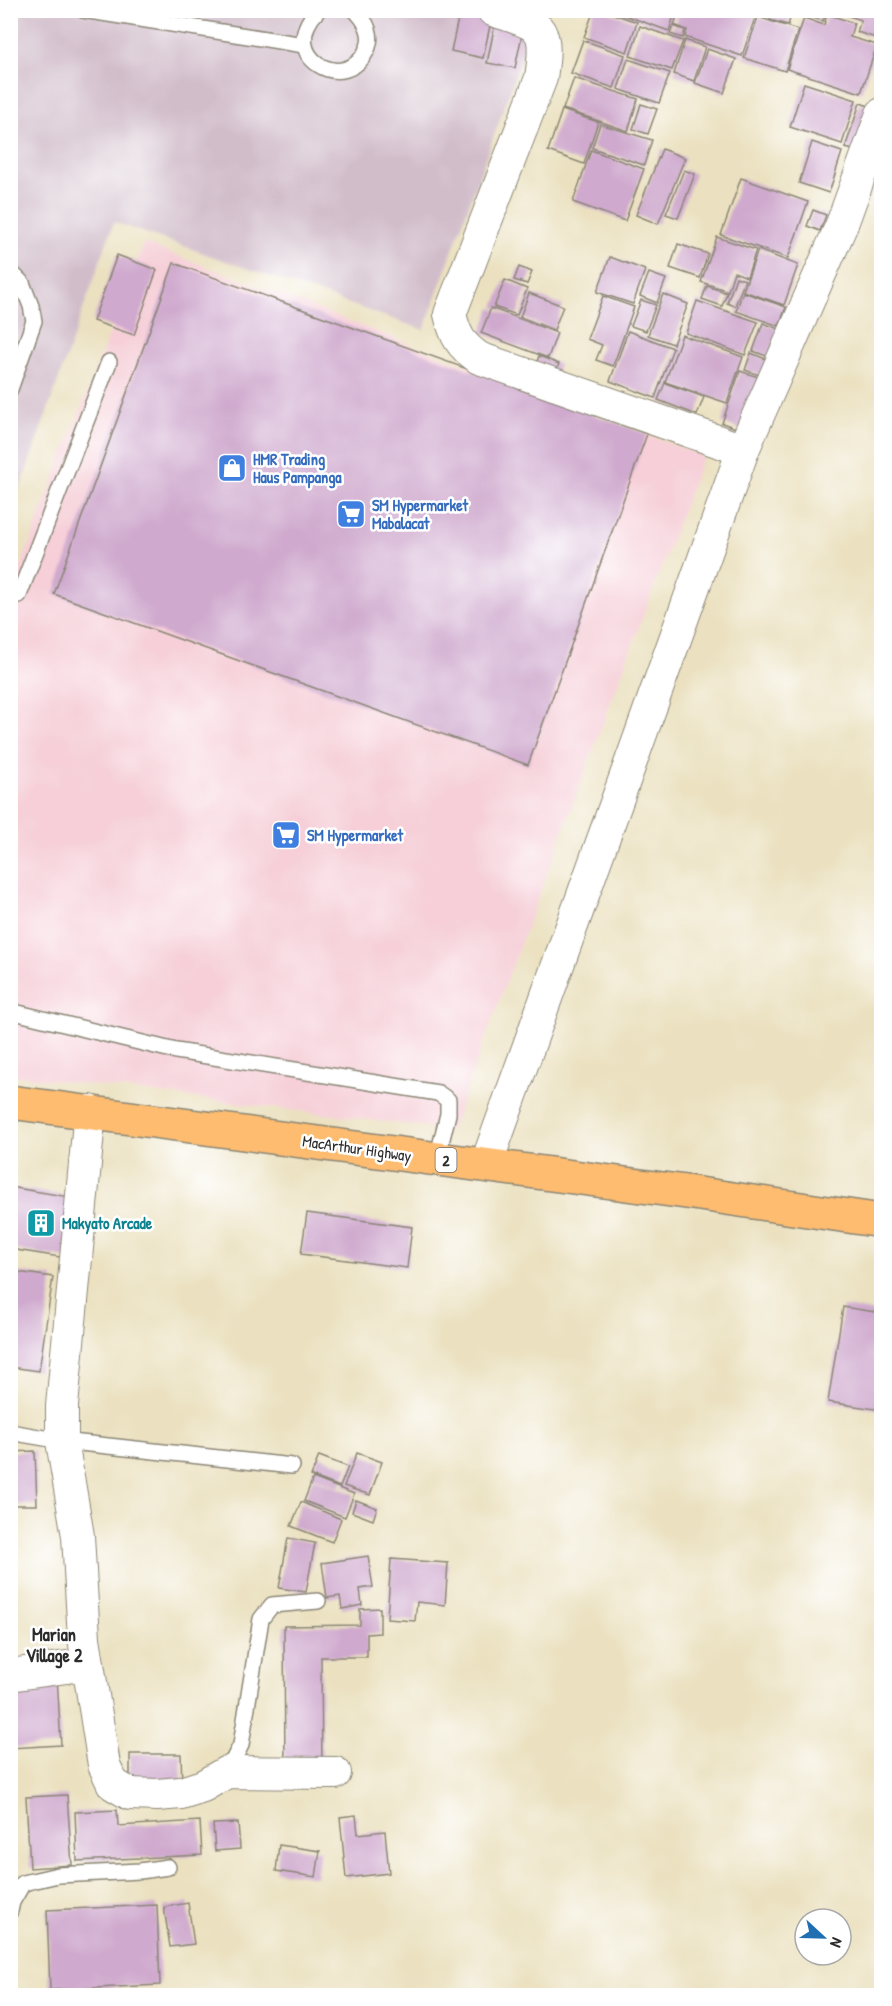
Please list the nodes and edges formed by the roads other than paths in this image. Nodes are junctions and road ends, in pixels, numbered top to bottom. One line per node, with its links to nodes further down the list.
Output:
1 (83, 10): 5 (lane)
2 (318, 10): 5 (lane)
3 (355, 10): 5 (lane)
4 (493, 10): 11 (street)
5 (304, 45)
6 (882, 114): 7 (street)
7 (873, 159): 11 (street)
8 (10, 271): 10 (lane)
9 (109, 362): 12 (lane)
10 (10, 389)
11 (743, 450): 17 (street)
12 (19, 595)
13 (10, 1011): 16 (lane)
14 (10, 1102): 15 (highway, MacArthur Highway / 2)
15 (90, 1111): 16 (highway, MacArthur Highway / 2); 20 (street)
16 (437, 1159): 17 (highway, MacArthur Highway / 2)
17 (486, 1165): 18 (highway, MacArthur Highway / 2)
18 (882, 1221)
19 (10, 1432): 20 (lane)
20 (62, 1441): 21 (lane); 23 (street)
21 (292, 1466)
22 (318, 1601): 25 (lane)
23 (88, 1664): 24 (street); 25 (street)
24 (10, 1675)
25 (227, 1772): 26 (street)
26 (335, 1773)
27 (168, 1867): 28 (lane)
28 (10, 1911)

